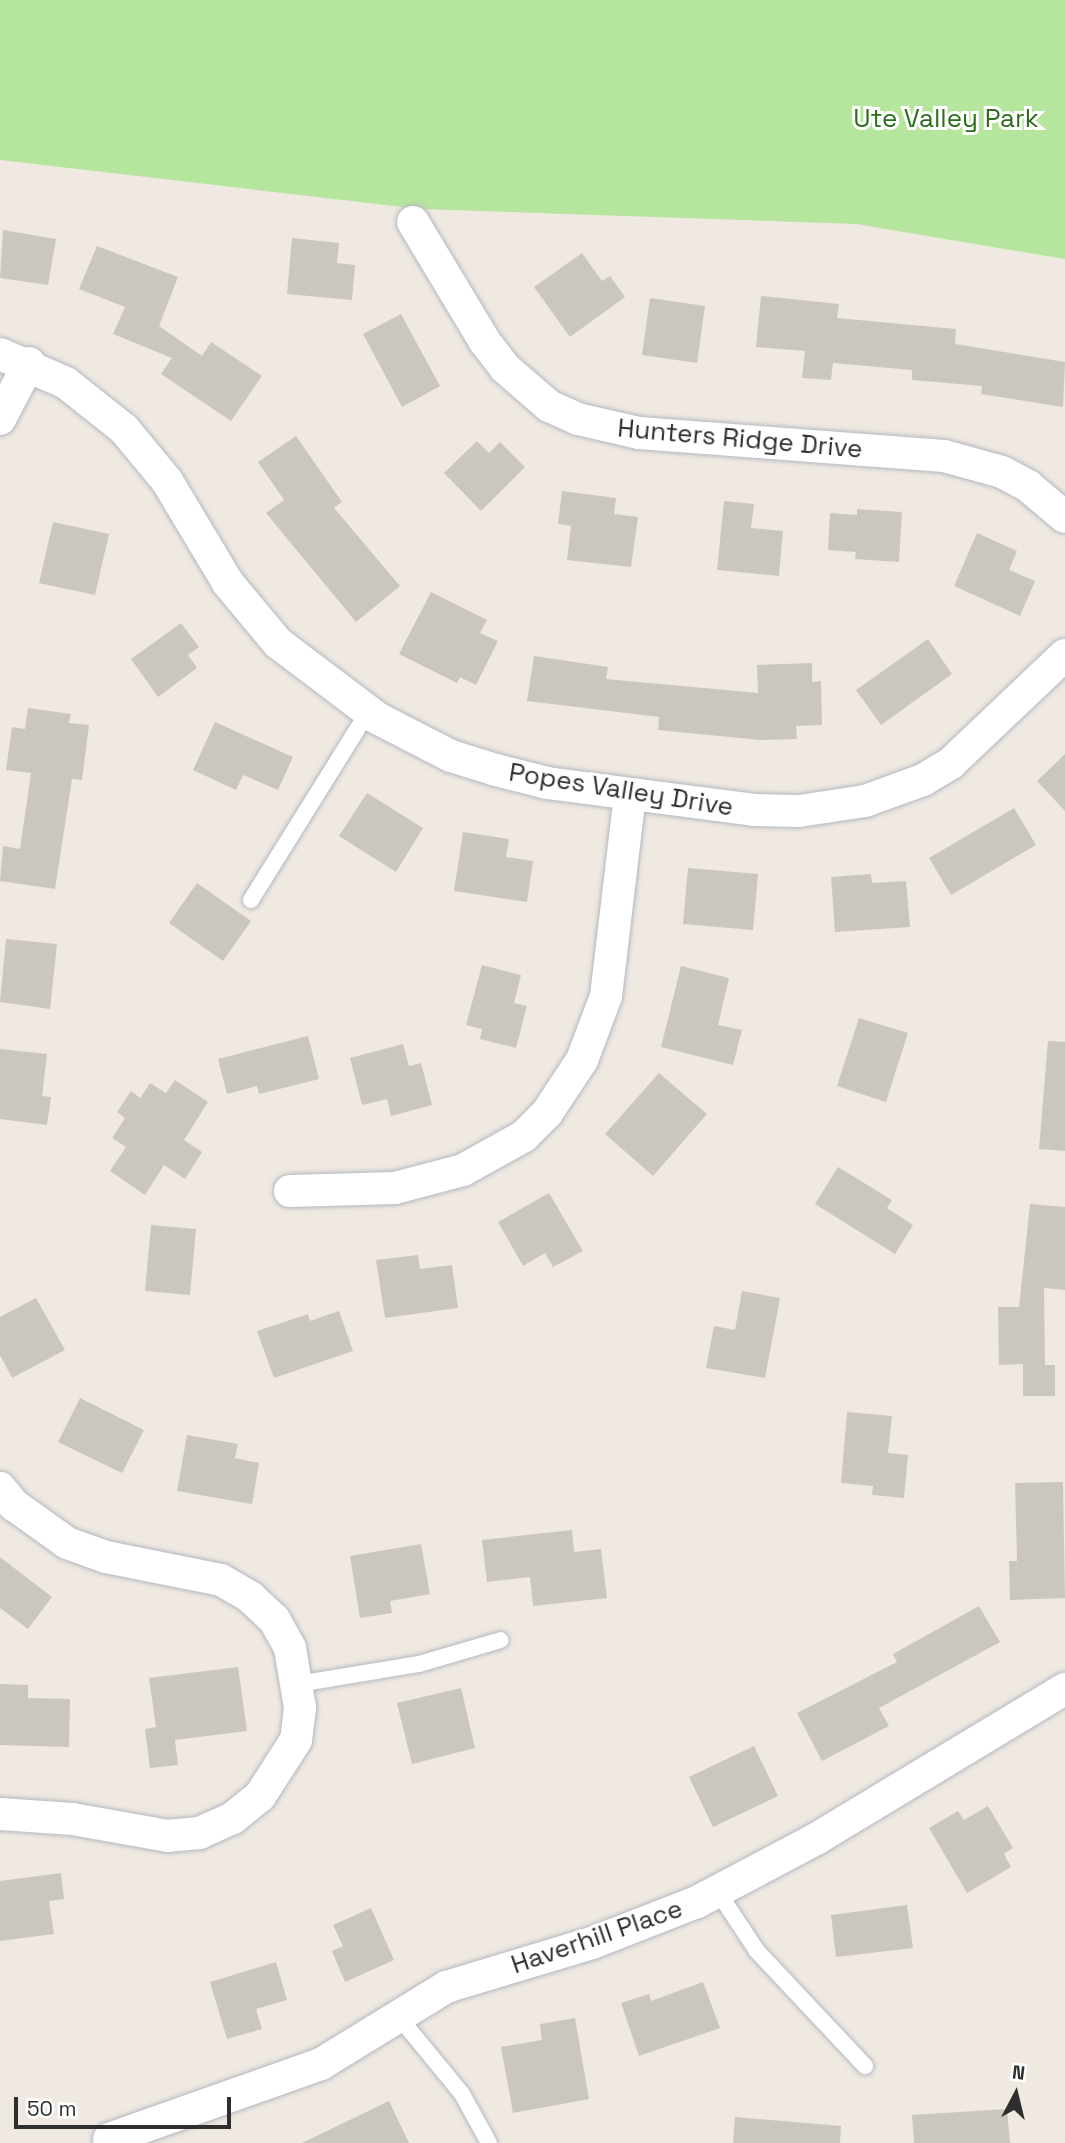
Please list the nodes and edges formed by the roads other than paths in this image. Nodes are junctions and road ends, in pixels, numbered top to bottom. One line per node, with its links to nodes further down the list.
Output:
1 (413, 222): 4 (street, Hunters Ridge Drive)
2 (15, 359): 3 (street); 6 (street, Popes Valley Drive)
3 (0, 419)
4 (1065, 517)
5 (1065, 655): 7 (street, Popes Valley Drive)
6 (368, 712): 7 (street, Popes Valley Drive); 8 (lane)
7 (630, 794): 9 (street)
8 (251, 900)
9 (290, 1191)
10 (0, 1488): 12 (street)
11 (501, 1640): 12 (lane)
12 (298, 1684): 14 (street)
13 (1065, 1689): 15 (street, Haverhill Place)
14 (0, 1814)
15 (718, 1892): 16 (street, Haverhill Place); 17 (lane)
16 (398, 2016): 18 (street, Haverhill Place); 19 (lane)
17 (865, 2066)
18 (109, 2139)
19 (489, 2143)

